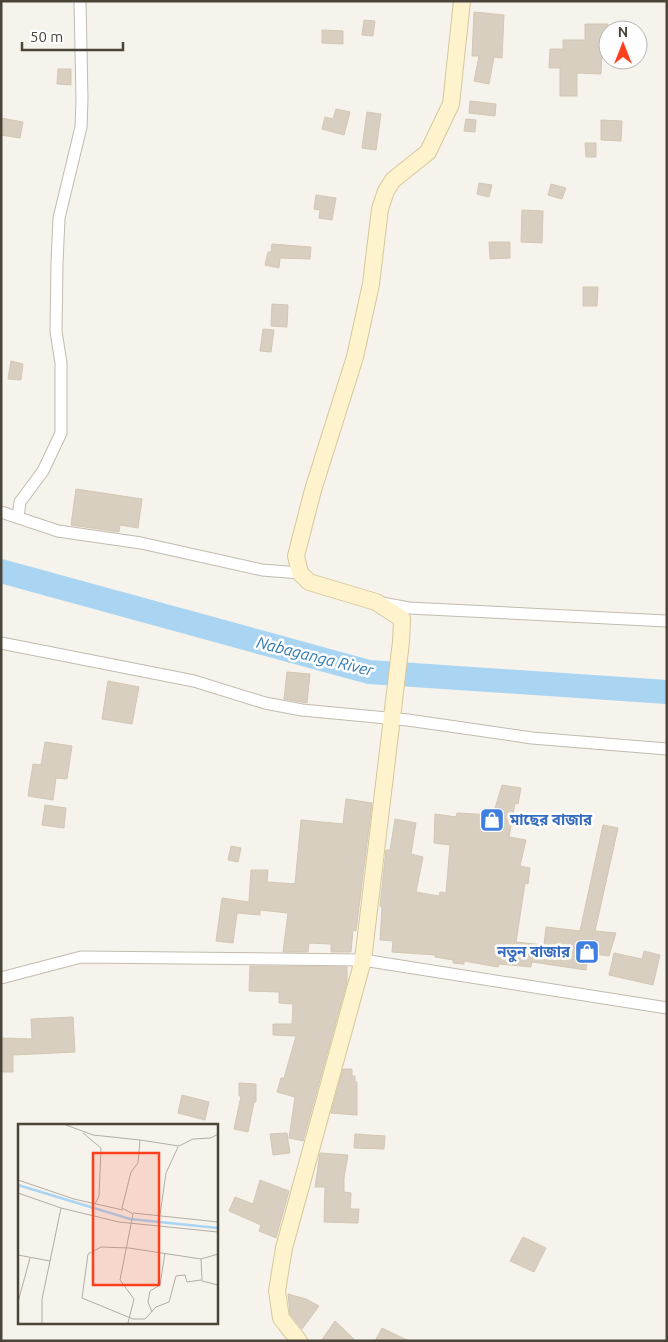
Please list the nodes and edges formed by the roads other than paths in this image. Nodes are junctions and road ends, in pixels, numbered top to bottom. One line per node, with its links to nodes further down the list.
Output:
1 (80, 1): 4 (street)
2 (462, 1): 5 (main road)
3 (1, 512): 4 (street)
4 (18, 517): 5 (street)
5 (300, 573): 6 (main road)
6 (376, 602): 7 (street); 9 (main road)
7 (667, 622)
8 (1, 643): 9 (street)
9 (393, 710): 10 (street); 11 (main road)
10 (667, 749)
11 (363, 960): 12 (street); 13 (street); 14 (main road)
12 (1, 978)
13 (667, 1008)
14 (299, 1341)

